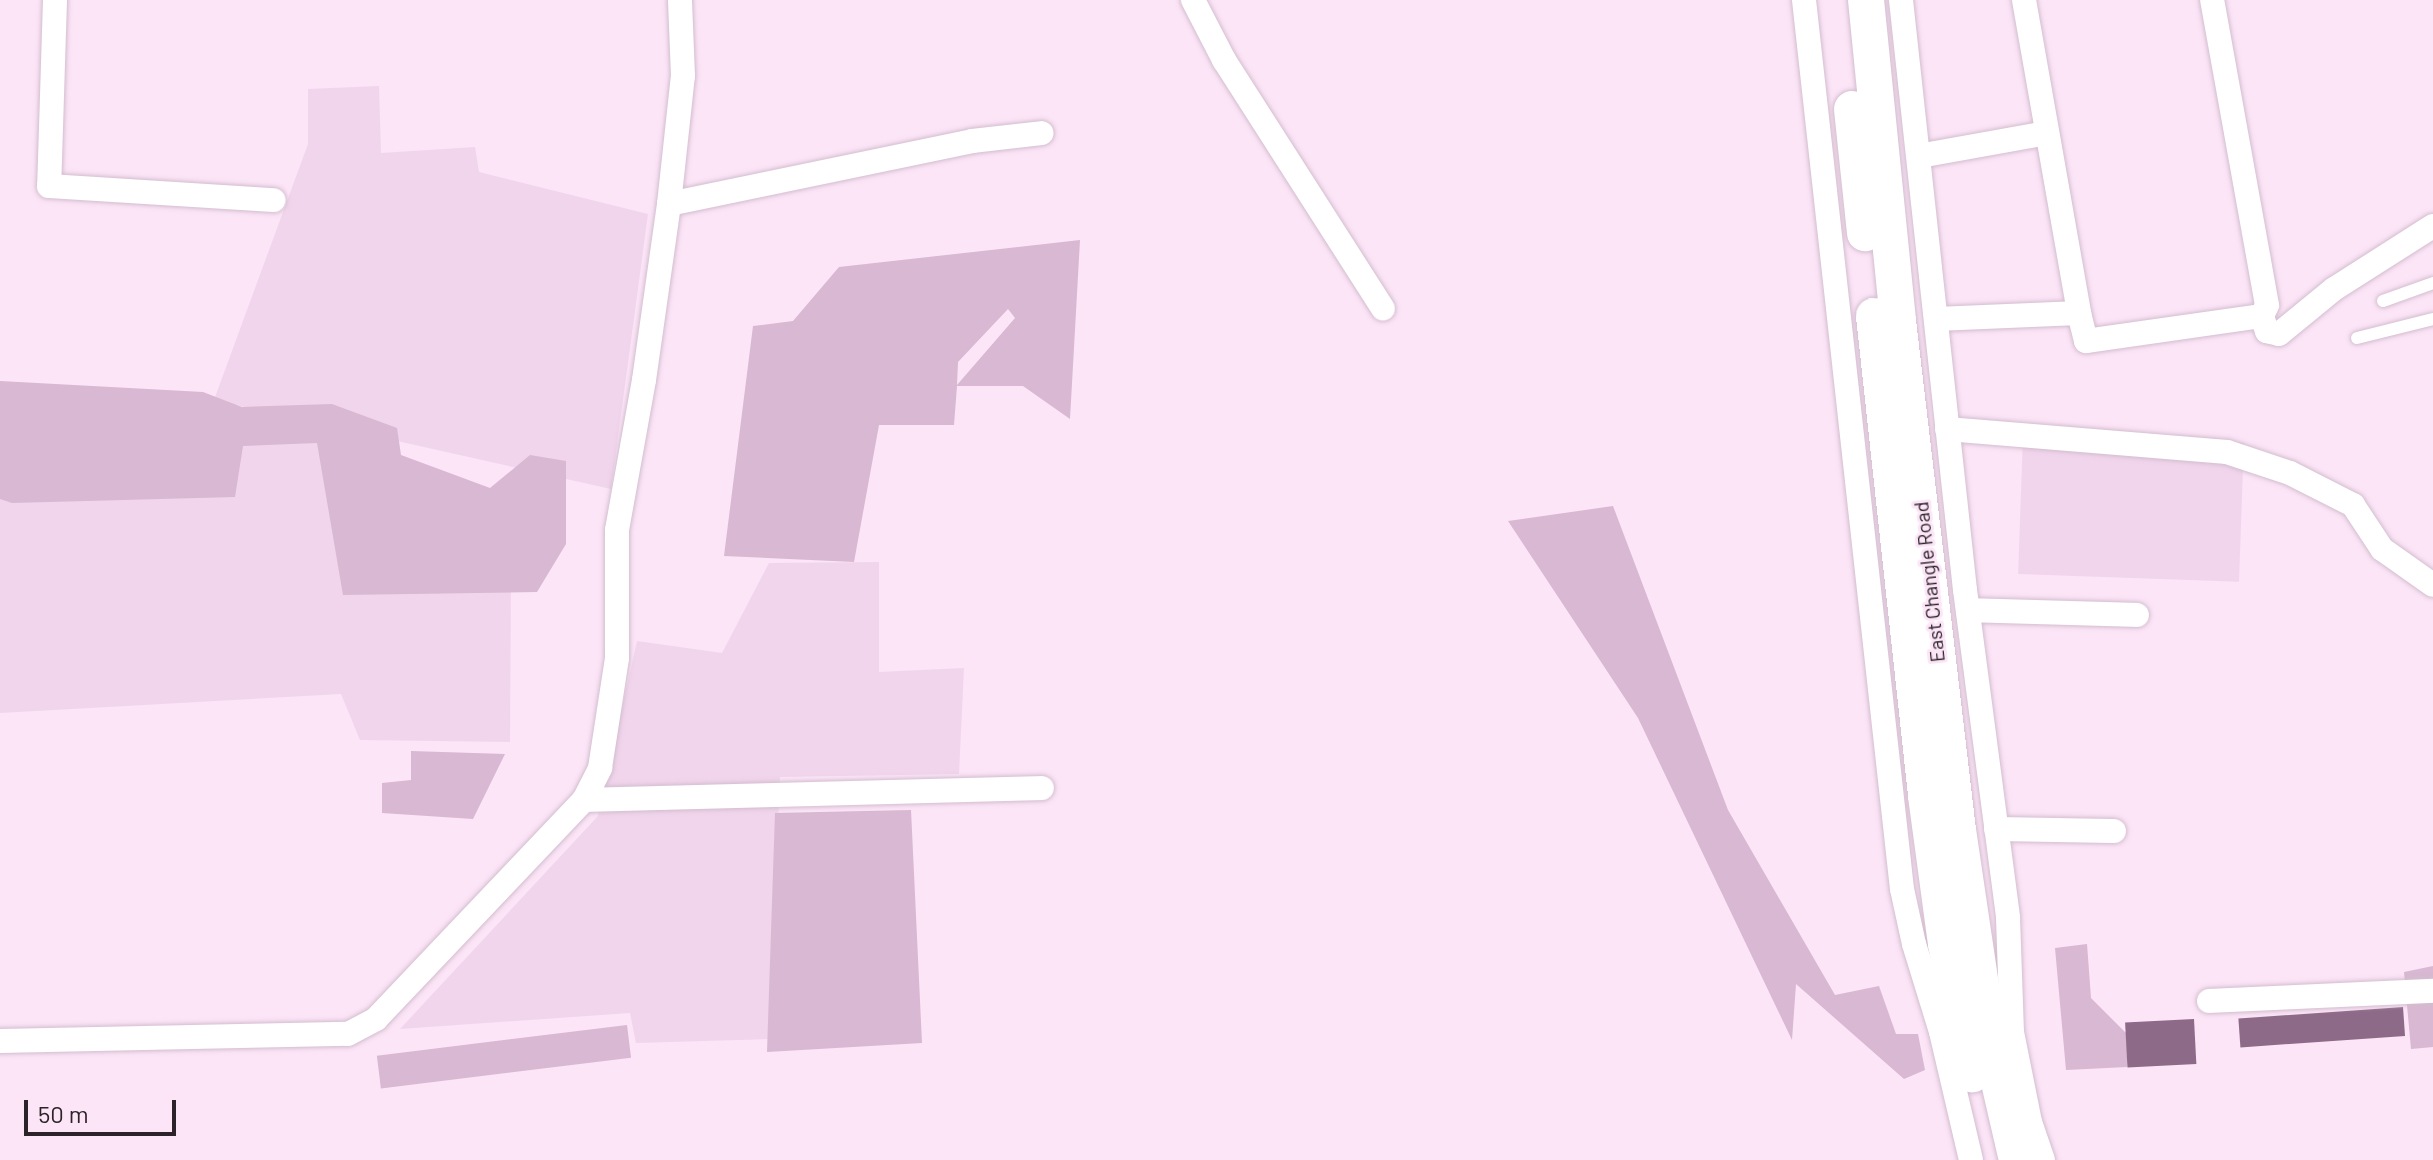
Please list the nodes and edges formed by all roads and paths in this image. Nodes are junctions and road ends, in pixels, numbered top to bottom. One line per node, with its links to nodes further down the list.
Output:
1 (55, 0): 13 (street)
2 (680, 0): 14 (street)
3 (1193, 0): 18 (street)
4 (1804, 0): 36 (street)
5 (1843, 0): 37 (main road, East Changle Road)
6 (1866, 0): 35 (main road, East Changle Road)
7 (1901, 0): 12 (street)
8 (2024, 0): 11 (street)
9 (2212, 0): 20 (street)
10 (1042, 133): 14 (street)
11 (2047, 133): 12 (street); 19 (street)
12 (1919, 156): 21 (street)
13 (274, 200)
14 (669, 204): 29 (street)
15 (2433, 226): 20 (street)
16 (2433, 283): 17 (lane)
17 (2383, 301)
18 (1383, 309)
19 (2079, 313): 20 (street); 21 (street)
20 (2262, 316)
21 (1936, 319): 24 (street)
22 (2433, 319): 23 (lane)
23 (2357, 338)
24 (1947, 429): 25 (street); 26 (street)
25 (2433, 585)
26 (1968, 610): 27 (street); 30 (street)
27 (2137, 615)
28 (1042, 788): 29 (street)
29 (584, 800): 34 (street)
30 (1996, 829): 31 (street); 39 (street)
31 (2114, 831)
32 (2433, 991): 33 (street)
33 (2209, 1001)
34 (0, 1041)
35 (1995, 1064): 38 (main road, East Changle Road); 39 (main road)
36 (1971, 1160)
37 (1992, 1160)
38 (2017, 1160)
39 (2042, 1160)

